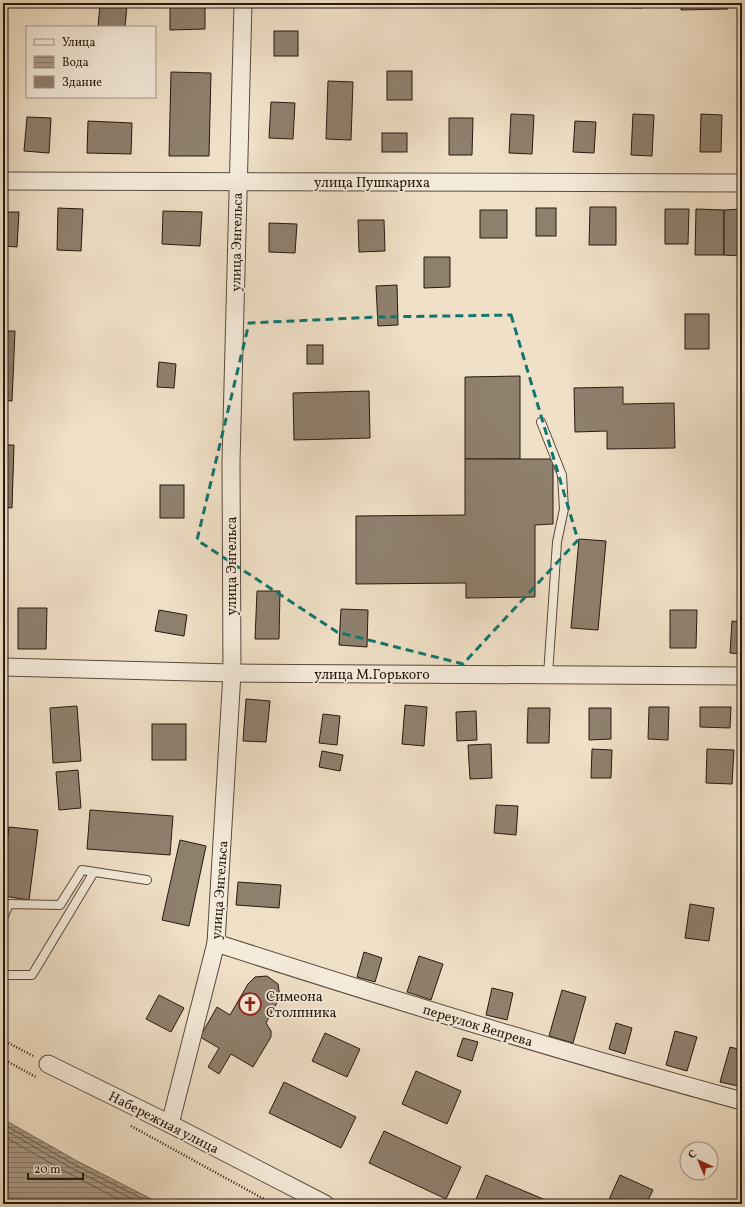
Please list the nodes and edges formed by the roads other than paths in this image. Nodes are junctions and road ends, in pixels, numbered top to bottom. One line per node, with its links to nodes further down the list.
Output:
1 (243, 3): 3 (street, улица Энгельса)
2 (3, 181): 3 (street, улица Пушкариха)
3 (237, 182): 4 (street, улица Пушкариха); 7 (street, улица Энгельса)
4 (742, 183)
5 (541, 422): 8 (lane)
6 (3, 667): 7 (street, улица М.Горького)
7 (232, 673): 8 (street, улица М.Горького); 13 (street, улица Энгельса)
8 (548, 675): 9 (street, улица М.Горького)
9 (742, 676)
10 (94, 872): 11 (lane); 12 (lane); 14 (lane)
11 (147, 880)
12 (3, 918)
13 (216, 943): 16 (street, переулок Вепрева); 17 (street, улица Энгельса)
14 (3, 975)
15 (48, 1064): 17 (street, Набережная улица)
16 (742, 1101)
17 (170, 1124): 18 (street, Набережная улица)
18 (326, 1204)

